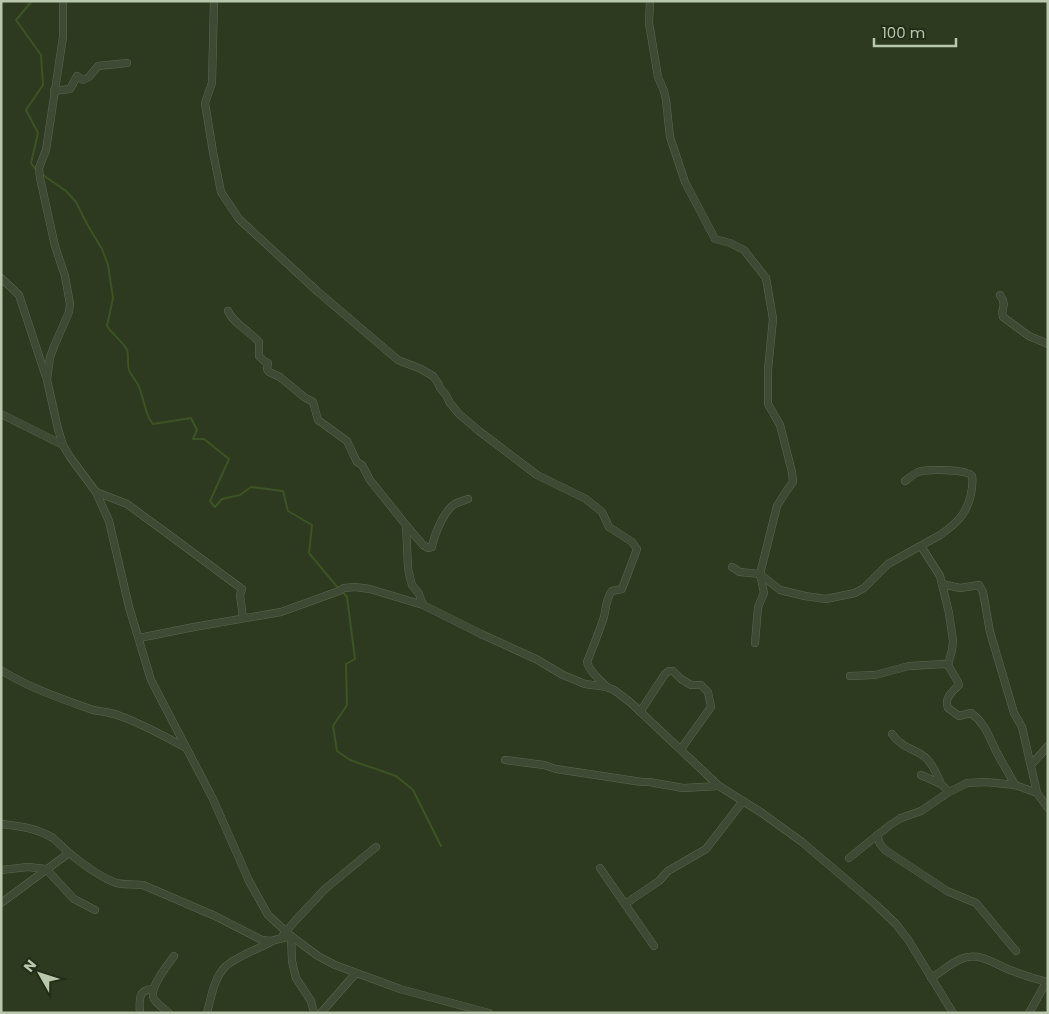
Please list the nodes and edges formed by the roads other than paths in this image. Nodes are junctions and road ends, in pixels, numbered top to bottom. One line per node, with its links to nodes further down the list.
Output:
1 (63, 1): 5 (street)
2 (214, 1): 28 (street)
3 (650, 1): 19 (street)
4 (127, 63): 5 (street)
5 (54, 91): 10 (street)
6 (1, 278): 10 (street)
7 (1000, 295): 9 (street)
8 (228, 311): 16 (street)
9 (1048, 344)
10 (47, 380): 12 (street)
11 (1, 414): 12 (street)
12 (63, 445): 14 (street)
13 (906, 481): 17 (street)
14 (96, 492): 22 (street); 23 (street)
15 (468, 499): 16 (street)
16 (406, 525): 21 (street)
17 (921, 546): 19 (street); 20 (street)
18 (732, 567): 19 (street)
19 (760, 574): 24 (street)
20 (942, 584): 25 (street); 35 (street)
21 (423, 605): 22 (street); 28 (street)
22 (243, 618): 23 (street)
23 (139, 638): 32 (street)
24 (754, 644)
25 (948, 665): 27 (street); 38 (street)
26 (1, 670): 32 (street)
27 (850, 676)
28 (608, 687): 29 (street)
29 (640, 712): 33 (street); 33 (street)
30 (892, 734): 37 (street)
31 (1048, 746): 35 (street)
32 (186, 748): 55 (street)
33 (681, 749): 39 (street)
34 (505, 760): 39 (street)
35 (1031, 765): 41 (street)
36 (921, 775): 37 (street)
37 (941, 784): 40 (street)
38 (1015, 785): 40 (street); 41 (street)
39 (718, 786): 42 (street)
40 (949, 792): 45 (street)
41 (1037, 793): 43 (street)
42 (743, 801): 53 (street); 61 (street)
43 (1048, 808)
44 (1, 824): 47 (street)
45 (877, 835): 48 (street); 58 (street)
46 (376, 847): 55 (street)
47 (70, 853): 50 (street); 56 (street)
48 (849, 858)
49 (600, 868): 53 (street)
50 (46, 869): 51 (street); 52 (street); 54 (street)
51 (1, 870)
52 (1, 903)
53 (625, 904): 57 (street)
54 (95, 910)
55 (289, 934): 56 (street); 60 (street); 67 (street)
56 (272, 941): 66 (street)
57 (654, 946)
58 (1016, 951)
59 (174, 956): 63 (street)
60 (356, 973): 68 (street); 69 (street)
61 (931, 978): 62 (street); 70 (street)
62 (1047, 982): 71 (street)
63 (153, 989): 64 (street); 65 (street)
64 (140, 1013)
65 (169, 1013)
66 (207, 1013)
67 (314, 1013)
68 (320, 1013)
69 (489, 1013)
70 (953, 1013)
71 (1029, 1013)

